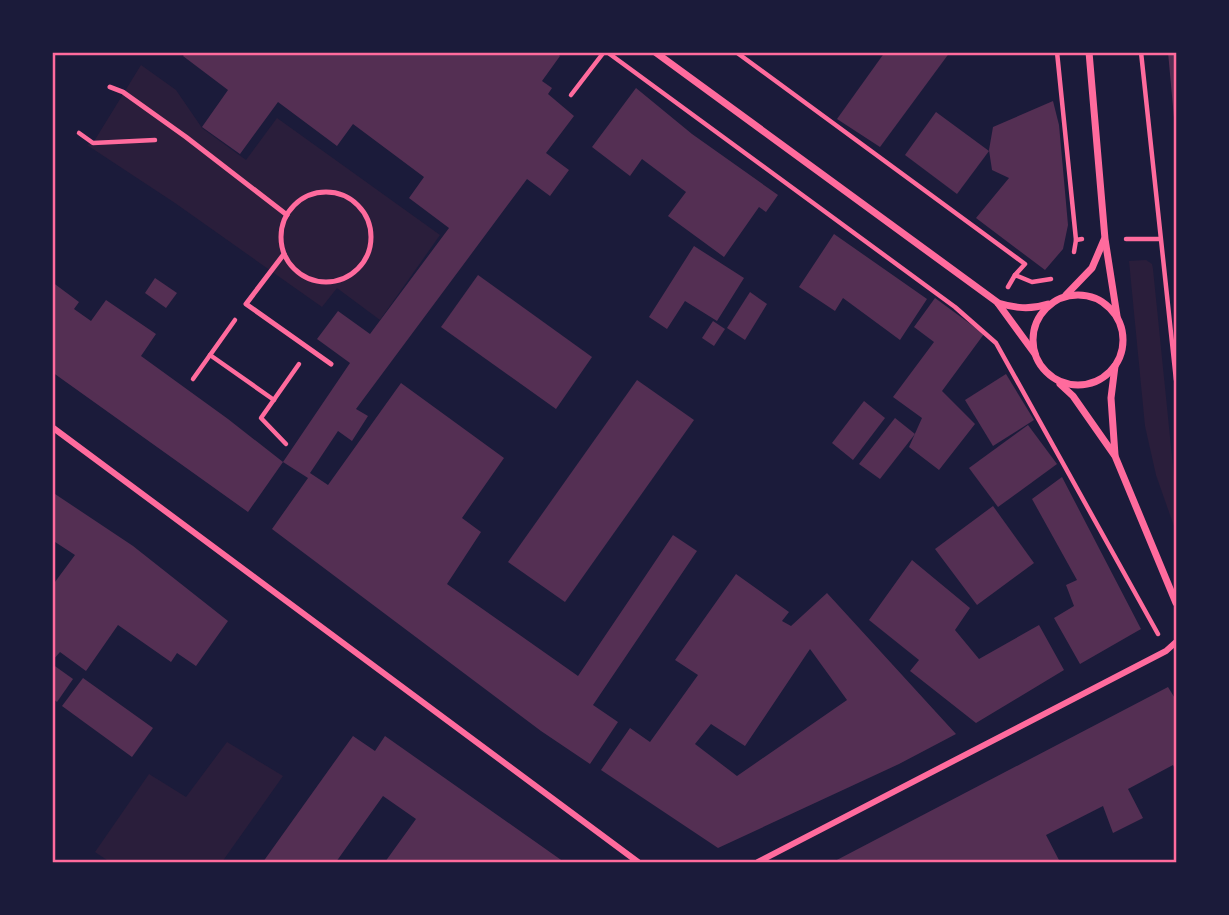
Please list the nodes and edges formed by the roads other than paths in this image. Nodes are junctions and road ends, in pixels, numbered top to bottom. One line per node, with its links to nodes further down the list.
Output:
1 (655, 52): 8 (street)
2 (1089, 52): 5 (street)
3 (110, 87): 4 (lane)
4 (286, 215): 6 (lane); 6 (lane)
5 (1105, 239): 7 (street); 10 (street)
6 (284, 254): 12 (lane)
7 (1066, 296): 9 (street); 10 (street)
8 (997, 302): 9 (street); 11 (street)
9 (1052, 302): 11 (street)
10 (1118, 318): 13 (street)
11 (1035, 354): 14 (street)
12 (331, 364)
13 (1115, 365): 14 (street); 16 (street)
14 (1055, 379): 16 (street)
15 (52, 427): 19 (street)
16 (1115, 456): 17 (street)
17 (1177, 603)
18 (1177, 642): 20 (street)
19 (638, 863)
20 (758, 863)

